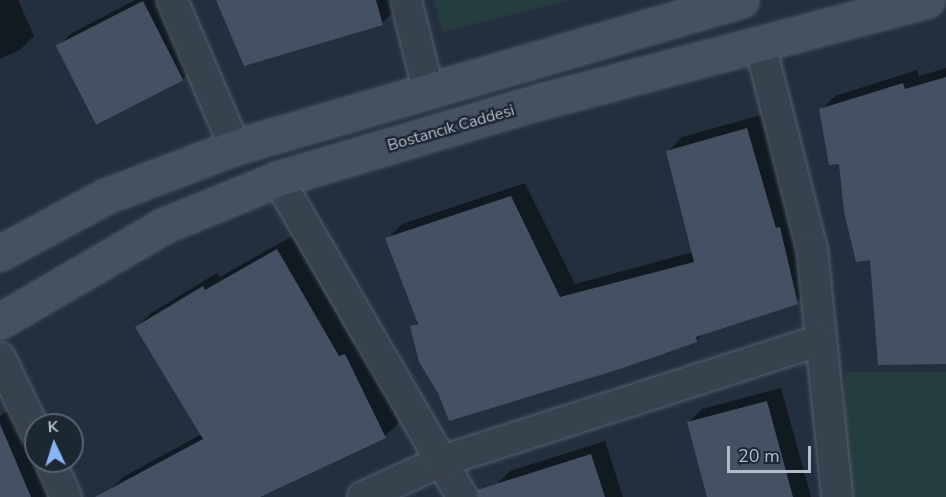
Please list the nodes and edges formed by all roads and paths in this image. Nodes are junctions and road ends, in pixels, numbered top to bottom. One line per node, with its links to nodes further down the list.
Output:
1 (172, 0): 7 (street)
2 (406, 0): 6 (street)
3 (741, 0): 6 (main road)
4 (927, 0): 5 (main road, Bostancık Caddesi)
5 (760, 44): 8 (main road, Bostancık Caddesi); 11 (street)
6 (428, 89): 7 (main road)
7 (235, 147): 9 (main road)
8 (278, 179): 10 (main road, Bostancık Caddesi); 14 (street)
9 (0, 253)
10 (0, 321)
11 (818, 341): 14 (street); 19 (street)
12 (0, 358): 13 (street)
13 (27, 413)
14 (442, 461): 17 (street); 18 (street)
15 (55, 473): 16 (street)
16 (66, 497)
17 (363, 497)
18 (462, 497)
19 (837, 497)

